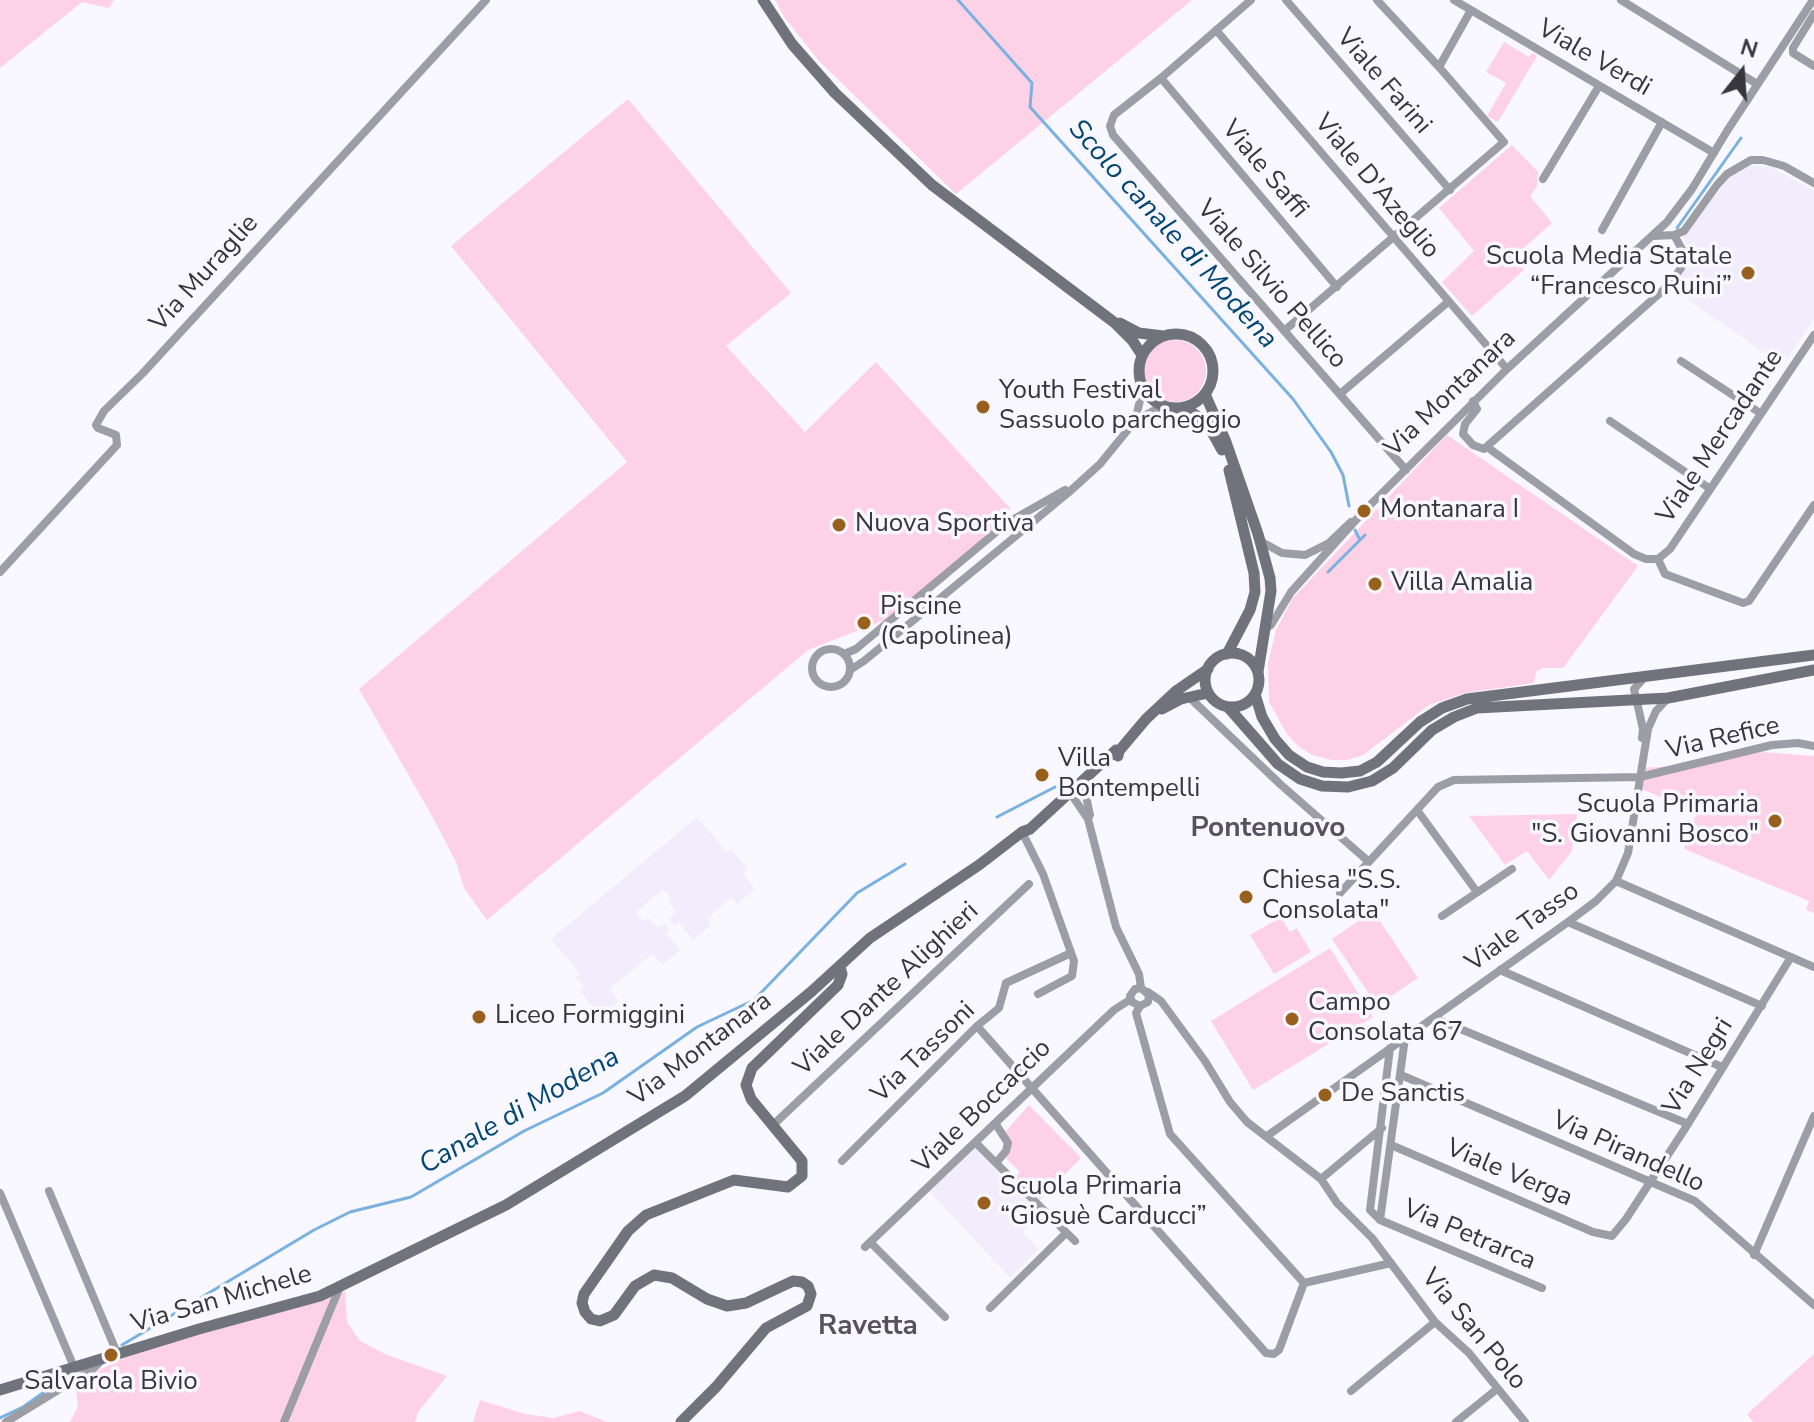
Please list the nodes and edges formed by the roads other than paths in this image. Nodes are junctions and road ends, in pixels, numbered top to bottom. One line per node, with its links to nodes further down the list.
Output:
1 (486, 0): 52 (street, Via Muraglie)
2 (763, 0): 28 (main road)
3 (1251, 0): 11 (street)
4 (1286, 0): 21 (street, Viale Farini)
5 (1377, 0): 13 (street)
6 (1454, 0): 9 (street, Viale Verdi)
7 (1813, 0): 15 (street, Via Montanara)
8 (1625, 1): 15 (street)
9 (1471, 10): 13 (street); 16 (street, Viale Verdi)
10 (1814, 14): 12 (street)
11 (1216, 30): 14 (street); 25 (street, Viale D'Azeglio)
12 (1814, 66)
13 (1439, 67): 21 (street)
14 (1161, 78): 26 (street, Viale Saffi); 29 (street, Viale Silvio Pellico)
15 (1757, 84): 18 (street, Via Montanara)
16 (1599, 86): 17 (street, Viale Verdi); 19 (street)
17 (1662, 122): 18 (street, Viale Verdi); 22 (street)
18 (1714, 153): 24 (street, Via Montanara)
19 (1543, 179)
20 (1814, 183): 23 (street)
21 (1450, 190): 25 (street)
22 (1602, 230)
23 (1674, 235): 24 (street); 44 (street)
24 (1653, 236): 34 (street, Via Montanara)
25 (1393, 238): 26 (street); 27 (street, Viale D'Azeglio)
26 (1337, 287): 29 (street)
27 (1448, 302): 34 (street, Viale D'Azeglio); 37 (street)
28 (1115, 323): 31 (main road); 32 (main road)
29 (1284, 331): 37 (street, Viale Silvio Pellico)
30 (1814, 335): 41 (street, Viale Mercadante)
31 (1163, 336): 32 (main road); 36 (main road)
32 (1142, 355): 35 (main road)
33 (1681, 361): 41 (street)
34 (1507, 369): 38 (street, Via Montanara)
35 (1143, 388): 39 (main road); 42 (street)
36 (1205, 394): 40 (main road); 50 (main road)
37 (1340, 394): 45 (street, Viale Silvio Pellico)
38 (1473, 401): 44 (street); 45 (street, Via Montanara)
39 (1162, 406): 40 (main road); 42 (street)
40 (1184, 407): 55 (main road)
41 (1760, 413): 46 (street, Viale Mercadante)
42 (1135, 421): 47 (street)
43 (1610, 421): 46 (street)
44 (1487, 447): 51 (street)
45 (1406, 470): 49 (street, Via Montanara)
46 (1709, 488): 51 (street, Viale Mercadante)
47 (1069, 490): 54 (street); 58 (street)
48 (1814, 505): 51 (street)
49 (1355, 521): 50 (street, Via Montanara); 53 (street, Via Montanara)
50 (1260, 541): 53 (main road)
51 (1658, 559)
52 (0, 572)
53 (1265, 629): 60 (main road)
54 (844, 654): 58 (street); 58 (street)
55 (1227, 654): 57 (main road); 60 (main road)
56 (1814, 655): 61 (main road)
57 (1208, 669): 62 (main road); 68 (main road, Via Montanara)
58 (850, 670)
59 (1814, 670): 65 (main road)
60 (1258, 672): 63 (main road)
61 (1646, 677): 63 (main road); 66 (street)
62 (1208, 693): 64 (main road, Via Montanara); 67 (main road)
63 (1255, 694): 67 (main road)
64 (1189, 697): 68 (main road, Via Montanara); 78 (street)
65 (1668, 698): 66 (main road); 71 (street, Viale Tasso)
66 (1635, 701): 67 (main road); 71 (street, Viale Tasso)
67 (1228, 707)
68 (1154, 712): 70 (main road, Via Montanara)
69 (1814, 746): 72 (street, Via Refice)
70 (1119, 751): 73 (main road, Via Montanara); 74 (main road, Via Montanara)
71 (1643, 753): 72 (street, Viale Tasso)
72 (1640, 777): 75 (street, Via Refice); 80 (street, Viale Tasso)
73 (1084, 787): 74 (main road, Via Montanara); 76 (street)
74 (1072, 794): 76 (street); 77 (main road, Via Montanara)
75 (1417, 810): 78 (street, Via Refice); 82 (street)
76 (1088, 819): 91 (street)
77 (1022, 832): 86 (street); 88 (main road, Via Montanara)
78 (1368, 861): 83 (street, Via Refice)
79 (1512, 869): 82 (street)
80 (1616, 881): 85 (street, Viale Tasso); 87 (street)
81 (1029, 884): 106 (street, Viale Dante Alighieri)
82 (1477, 892): 84 (street)
83 (1340, 893)
84 (1442, 916)
85 (1568, 922): 90 (street, Viale Tasso); 95 (street)
86 (1071, 953): 92 (street); 97 (street, Via Tassoni)
87 (1791, 957): 89 (street); 95 (street, Via Negri)
88 (840, 967): 106 (main road); 125 (main road, Via Montanara)
89 (1814, 967)
90 (1500, 970): 96 (street, Viale Tasso); 100 (street)
91 (1145, 990): 93 (street, Viale Boccaccio); 94 (street); 108 (street, Via San Polo)
92 (1038, 994)
93 (1131, 999): 94 (street); 102 (street, Viale Boccaccio)
94 (1140, 1006): 123 (street)
95 (1762, 1006): 100 (street, Via Negri)
96 (1434, 1018): 98 (street, Viale Tasso); 105 (street)
97 (977, 1026): 102 (street); 111 (street, Via Tassoni)
98 (1405, 1038): 99 (street, Viale Tasso); 101 (street)
99 (1390, 1048): 107 (street); 108 (street, Viale Tasso)
100 (1722, 1067): 105 (street, Via Negri)
101 (1401, 1075): 110 (street); 114 (street, Via Pirandello)
102 (1032, 1087): 104 (street, Viale Boccaccio); 123 (street)
103 (1814, 1116): 121 (street)
104 (995, 1123): 109 (street, Viale Boccaccio); 112 (street)
105 (1688, 1124): 114 (street, Via Negri)
106 (773, 1125): 138 (main road)
107 (1382, 1128): 113 (street); 117 (street)
108 (1267, 1136): 113 (street, Via San Polo)
109 (975, 1142): 112 (street); 128 (street, Viale Boccaccio)
110 (1391, 1145): 117 (street); 119 (street, Viale Verga)
111 (842, 1161)
112 (996, 1163): 118 (street)
113 (1321, 1179): 122 (street, Via San Polo)
114 (1650, 1182): 119 (street, Via Negri); 121 (street, Via Pirandello)
115 (49, 1191): 130 (street, Via San Michele)
116 (0, 1193): 132 (street)
117 (1380, 1220): 124 (street, Via Petrarca)
118 (1066, 1233): 120 (street); 127 (street)
119 (1612, 1236)
120 (1075, 1241)
121 (1754, 1255): 126 (street, Via Pirandello)
122 (1391, 1263): 123 (street); 129 (street, Via San Polo)
123 (1304, 1283)
124 (1542, 1288)
125 (339, 1289): 130 (main road, Via San Michele); 137 (street)
126 (1814, 1305)
127 (990, 1308)
128 (945, 1317)
129 (1435, 1322): 133 (street, Via San Polo); 135 (street)
130 (117, 1353): 131 (main road, Via San Michele)
131 (103, 1359): 132 (main road, Via San Michele); 136 (street, Via San Michele)
132 (74, 1367): 134 (main road, Via San Michele)
133 (1497, 1389): 139 (street); 140 (street, Via San Polo)
134 (0, 1390)
135 (1351, 1391)
136 (6, 1422)
137 (284, 1422)
138 (681, 1422)
139 (1456, 1422)
140 (1525, 1422)

